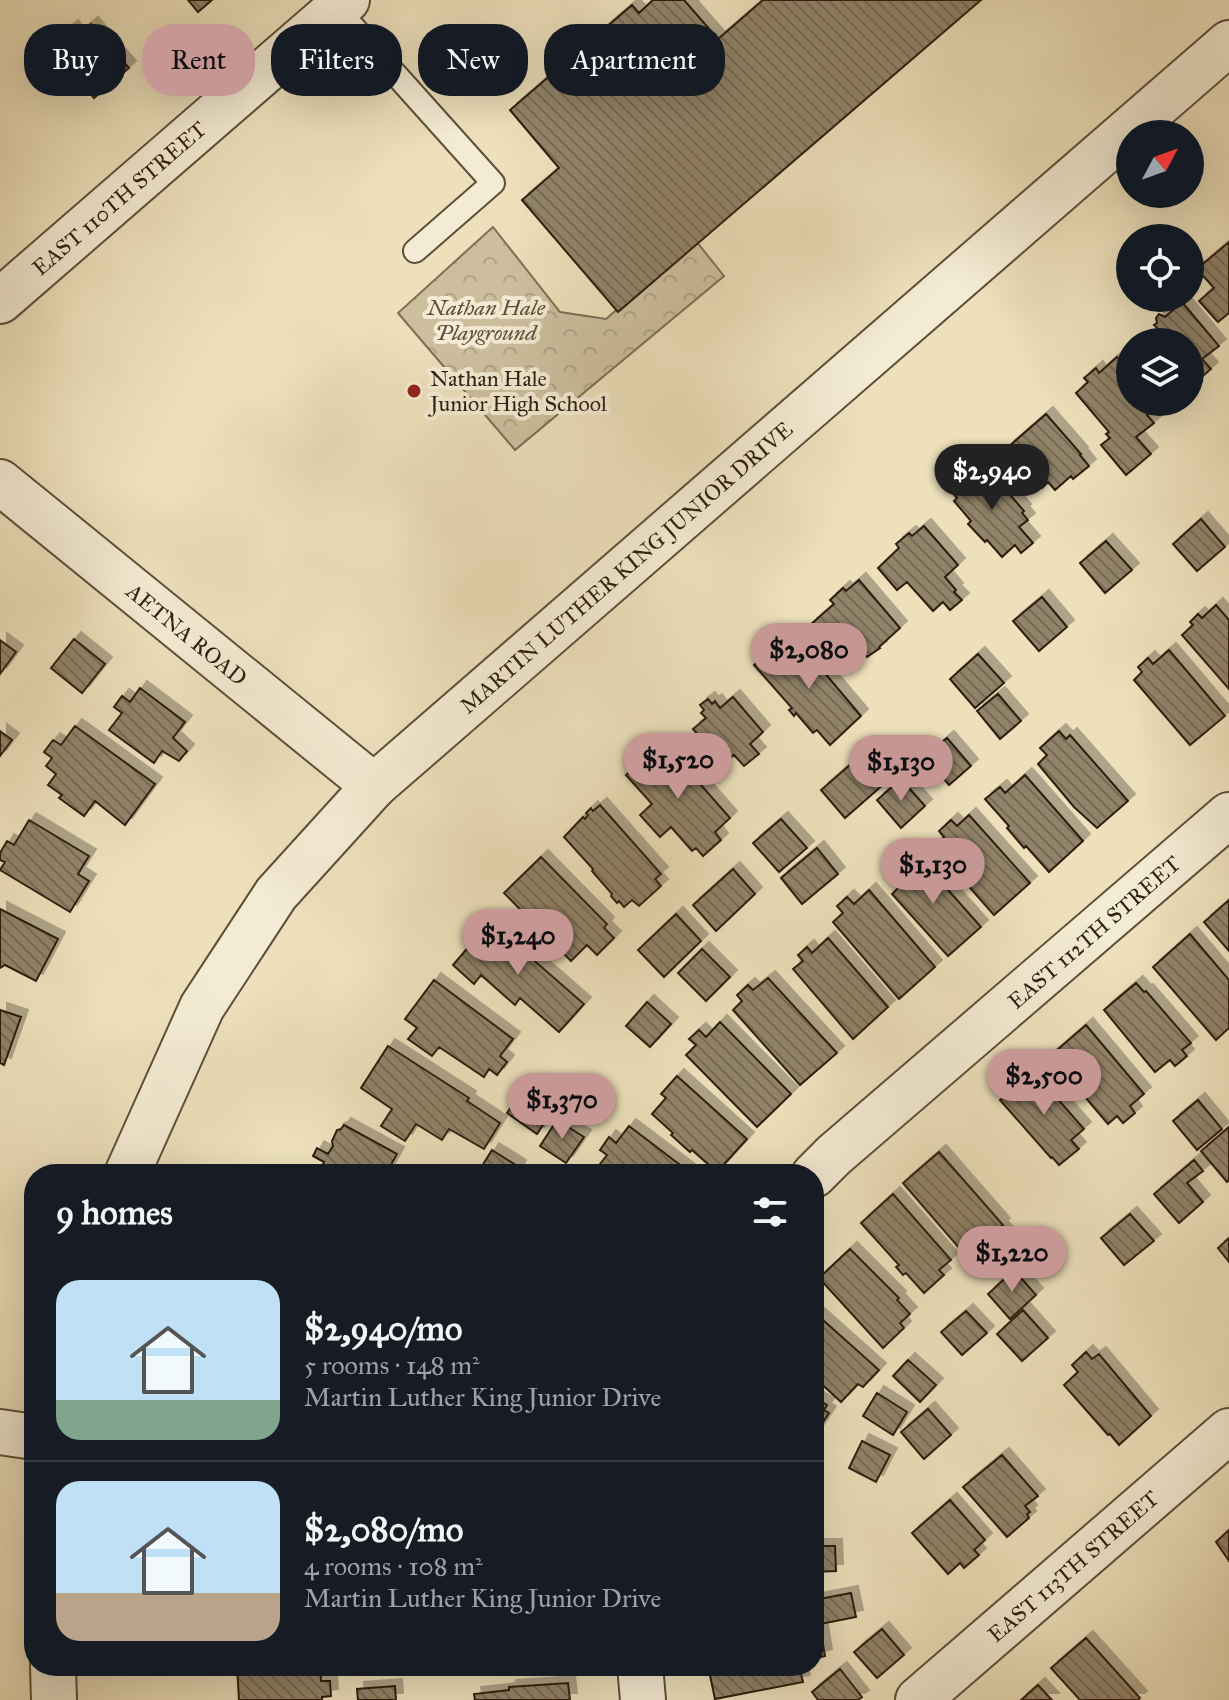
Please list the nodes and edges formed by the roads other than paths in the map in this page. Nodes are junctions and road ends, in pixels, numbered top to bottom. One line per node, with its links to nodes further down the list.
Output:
1 (342, 4): 3 (lane); 4 (street, EAST 110TH STREET)
2 (1229, 43): 6 (street, MARTIN LUTHER KING JUNIOR DRIVE)
3 (415, 251)
4 (0, 301)
5 (0, 482): 6 (street, AETNA ROAD)
6 (374, 786): 8 (street, MARTIN LUTHER KING JUNIOR DRIVE)
7 (1229, 815): 9 (street, EAST 112TH STREET)
8 (131, 1164)
9 (824, 1165)
10 (1229, 1431): 17 (street, EAST 113TH STREET)
11 (0, 1432): 12 (street)
12 (24, 1436)
13 (53, 1676): 15 (street)
14 (641, 1676): 16 (street)
15 (54, 1700)
16 (643, 1700)
17 (918, 1700)

